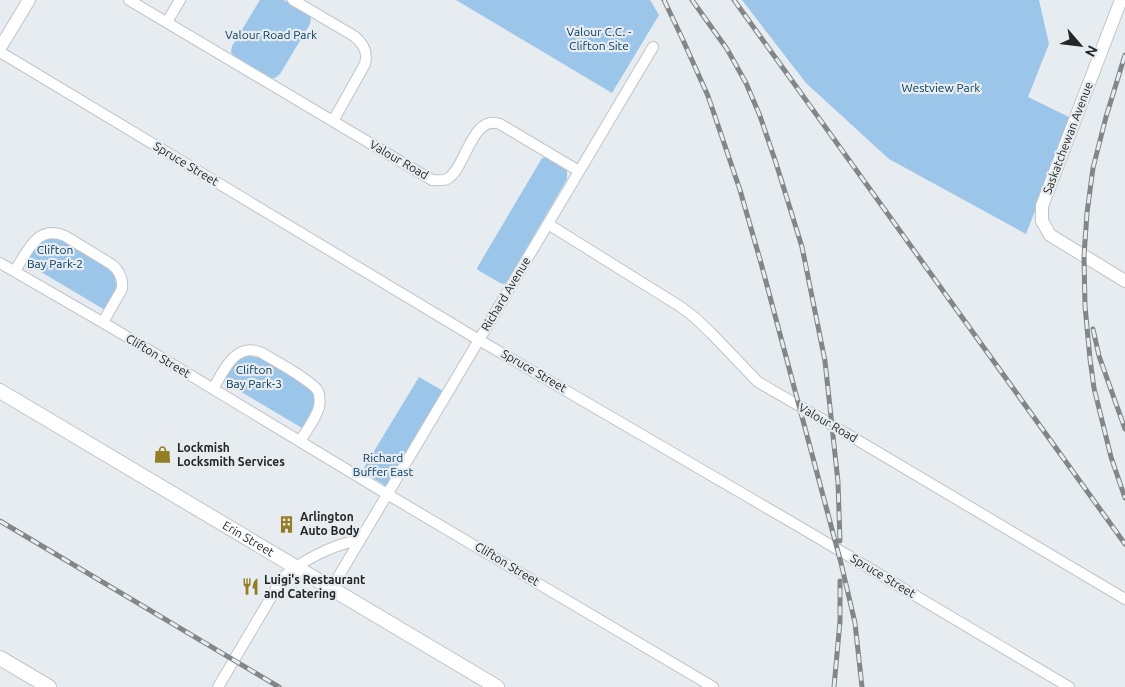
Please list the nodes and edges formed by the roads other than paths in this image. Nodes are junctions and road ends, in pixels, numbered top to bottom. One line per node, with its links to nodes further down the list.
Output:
1 (28, 0): 8 (street)
2 (129, 0): 6 (street, Valour Road)
3 (180, 0): 6 (street)
4 (292, 0): 10 (street)
5 (1122, 0): 15 (street, Saskatchewan Avenue)
6 (167, 22): 10 (street, Valour Road)
7 (653, 47): 11 (street, Richard Avenue)
8 (0, 48)
9 (0, 52): 17 (street, Spruce Street)
10 (332, 121): 11 (street, Valour Road)
11 (579, 171): 12 (street, Richard Avenue)
12 (548, 224): 17 (street, Richard Avenue); 25 (street, Valour Road)
13 (0, 263): 14 (street, Clifton Street)
14 (15, 271): 16 (street, Clifton Street); 16 (street)
15 (1125, 280)
16 (103, 322): 18 (street, Clifton Street)
17 (479, 340): 21 (street, Richard Avenue); 31 (street, Spruce Street)
18 (213, 389): 20 (street, Clifton Street); 20 (street)
19 (0, 391): 23 (main road, Erin Street)
20 (300, 441): 21 (street, Clifton Street)
21 (388, 494): 22 (street, Richard Avenue); 30 (street, Clifton Street)
22 (360, 540): 23 (street); 24 (street, Richard Avenue)
23 (295, 567): 24 (main road, Erin Street); 28 (street)
24 (331, 589): 29 (main road, Erin Street)
25 (1125, 599)
26 (0, 658): 27 (main road)
27 (50, 687)
28 (218, 687)
29 (497, 687)
30 (713, 687)
31 (1069, 687)

